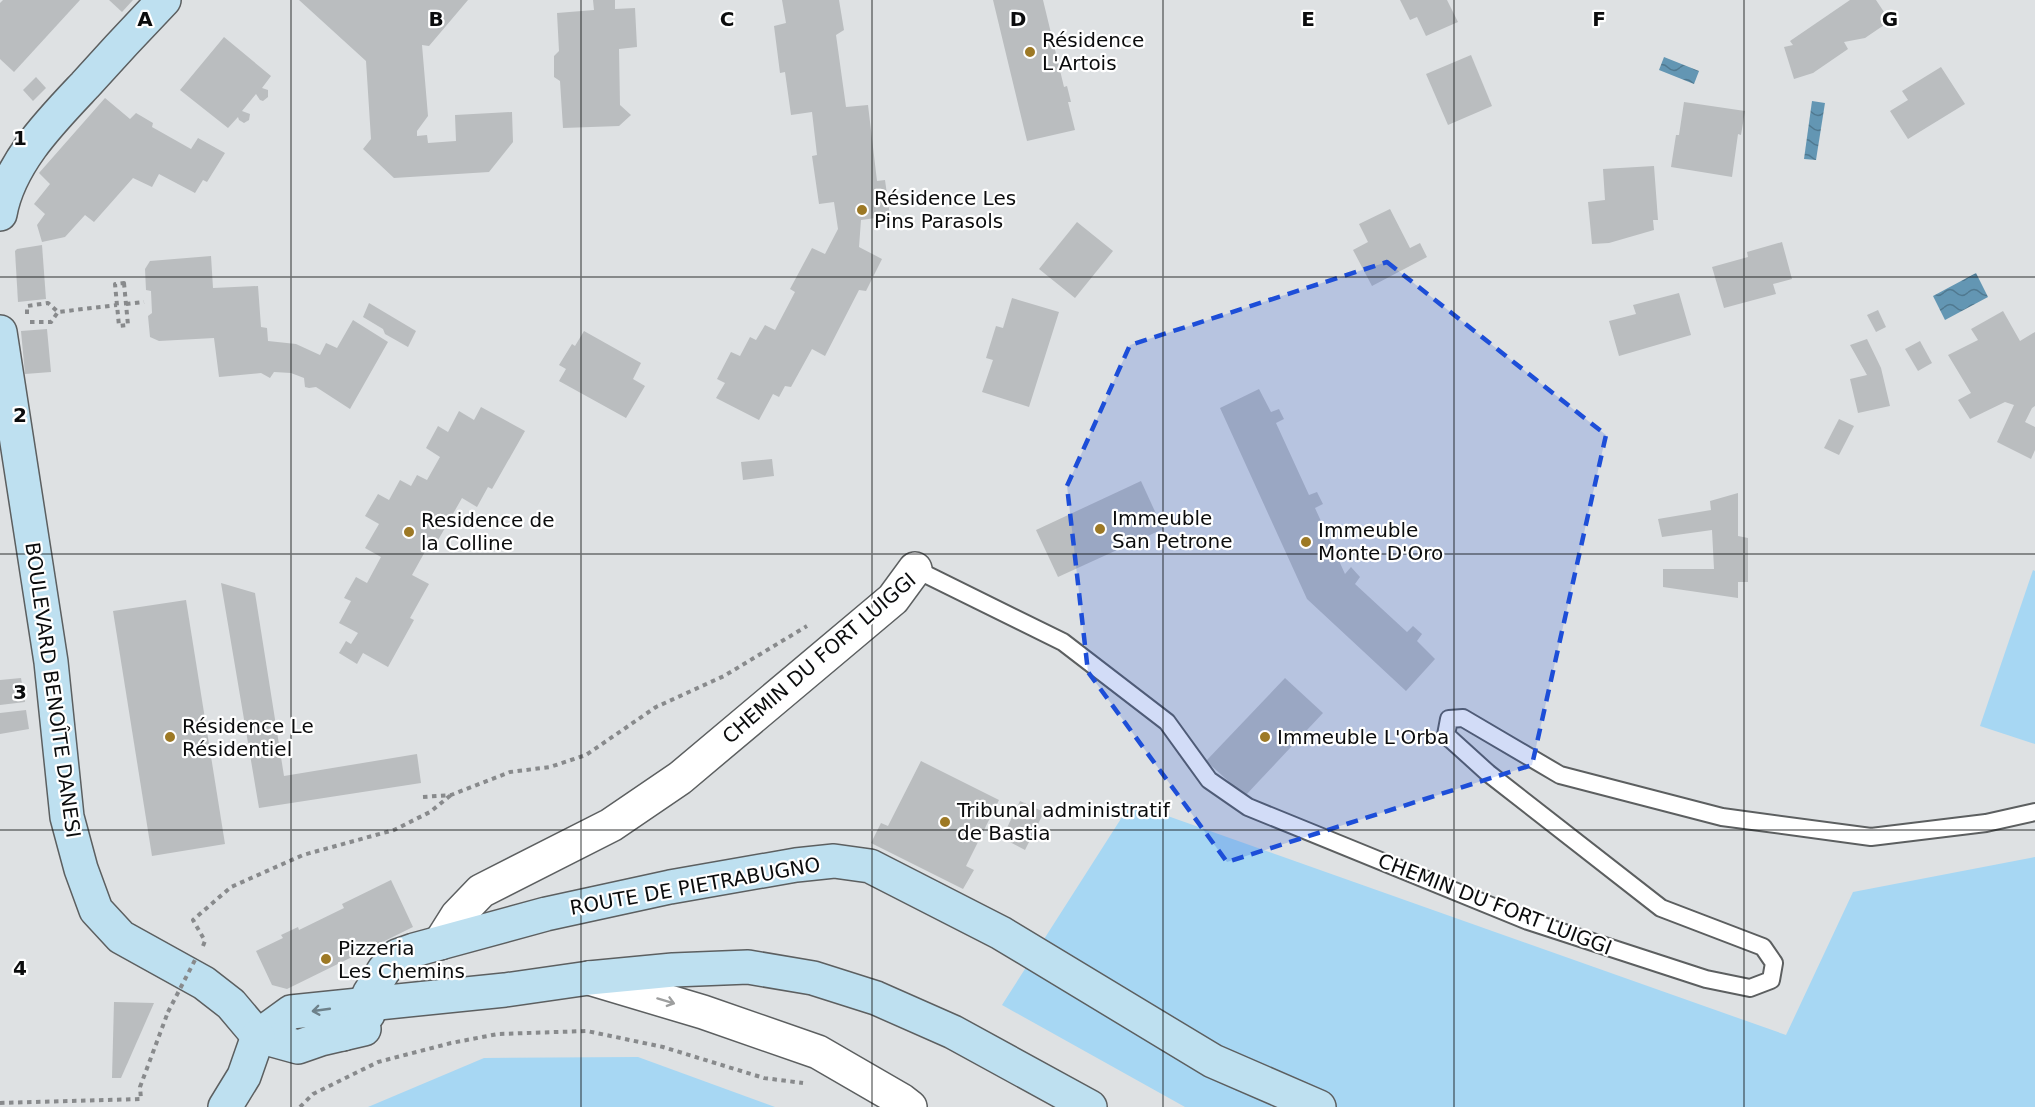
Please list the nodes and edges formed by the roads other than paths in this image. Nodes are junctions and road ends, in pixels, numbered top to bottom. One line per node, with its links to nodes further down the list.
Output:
1 (164, 0): 2 (main road)
2 (0, 214)
3 (0, 332): 13 (main road, BOULEVARD BENOÎTE DANESI)
4 (915, 569): 5 (lane, CHEMIN DU FORT LUIGGI); 6 (street, CHEMIN DU FORT LUIGGI)
5 (2035, 812)
6 (440, 943): 10 (main road, ROUTE DE PIETRABUGNO); 17 (main road, ROUTE DE PIETRABUGNO)
7 (702, 969): 8 (main road); 11 (street); 16 (main road)
8 (590, 978): 9 (main road); 11 (street, one-way to 11)
9 (505, 990): 10 (main road); 12 (main road)
10 (368, 1003): 12 (main road, ROUTE DE PIETRABUGNO); 13 (main road, one-way to 13)
11 (703, 1012): 15 (street)
12 (343, 1034): 13 (main road)
13 (258, 1036): 14 (main road)
14 (225, 1107)
15 (910, 1107)
16 (1090, 1107)
17 (1319, 1107)

